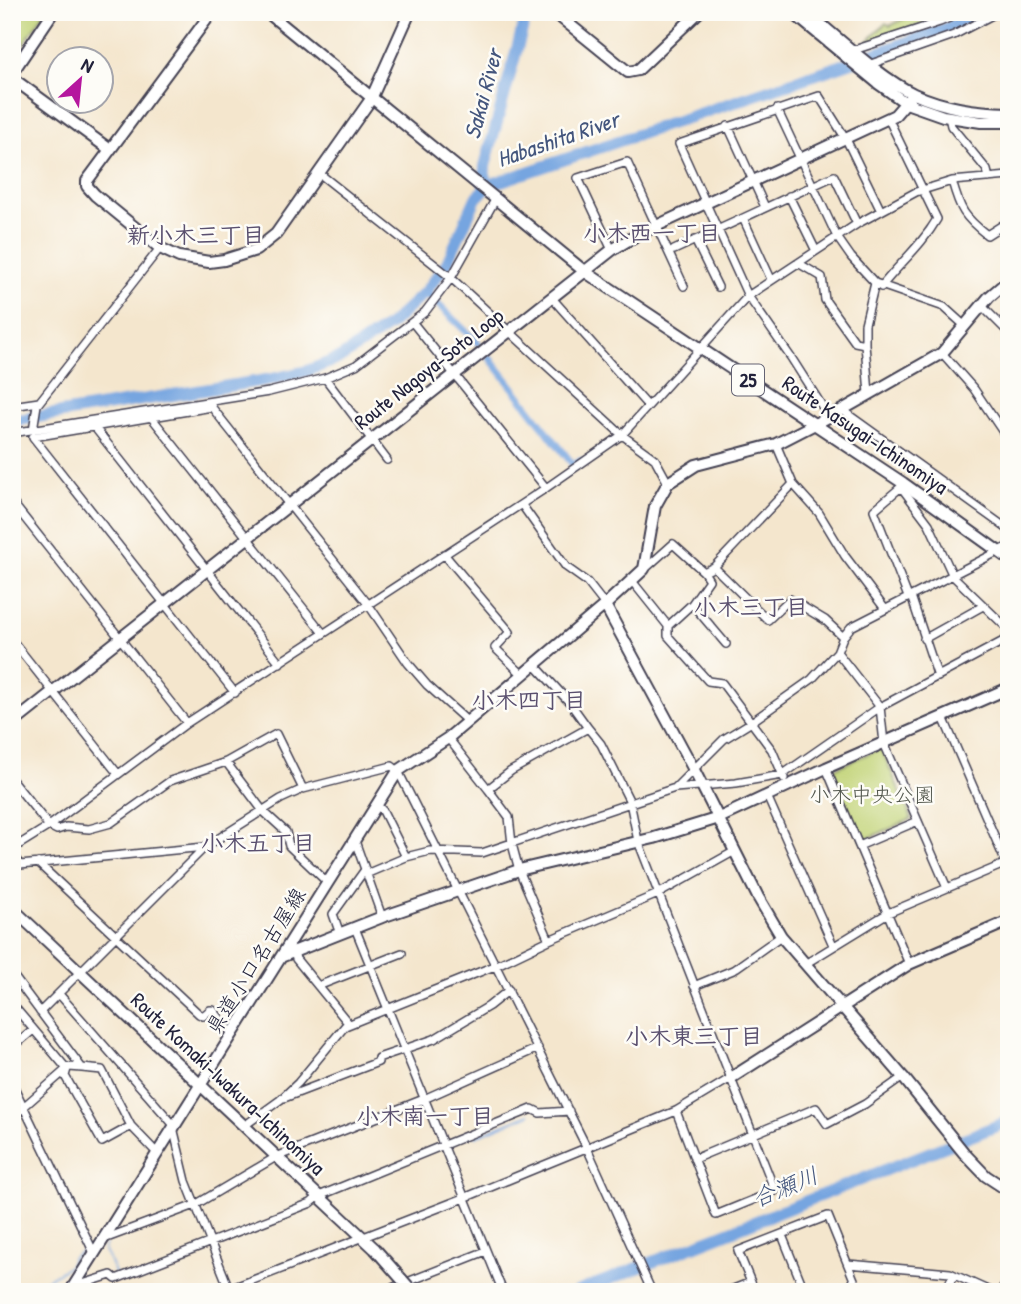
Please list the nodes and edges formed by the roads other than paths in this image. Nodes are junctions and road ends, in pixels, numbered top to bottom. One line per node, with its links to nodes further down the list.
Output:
1 (53, 12): 15 (main road)
2 (212, 12): 25 (main road)
3 (267, 12): 17 (main road, Route Kasugai-Ichinomiya / 25)
4 (410, 12): 17 (main road)
5 (554, 12): 6 (main road)
6 (699, 12)
7 (792, 12): 13 (main road)
8 (806, 12): 13 (main road)
9 (933, 12): 12 (street)
10 (962, 12): 12 (street)
11 (998, 12): 14 (street)
12 (940, 22): 13 (street)
13 (850, 53): 14 (main road)
14 (867, 66): 16 (main road)
15 (12, 75): 25 (main road)
16 (909, 98): 19 (main road); 20 (main road); 21 (main road, Route Nagoya-Soto Loop)
17 (371, 99): 27 (main road); 35 (main road, Route Kasugai-Ichinomiya / 25)
18 (776, 109): 23 (street); 24 (street); 26 (street)
19 (1009, 113)
20 (949, 117): 22 (main road); 29 (street)
21 (888, 118): 24 (main road, Route Nagoya-Soto Loop); 33 (street)
22 (1009, 122)
23 (728, 126): 31 (street); 36 (street)
24 (846, 139): 26 (main road, Route Nagoya-Soto Loop); 38 (street)
25 (109, 149): 46 (main road)
26 (802, 160): 31 (main road, Route Nagoya-Soto Loop); 32 (street)
27 (320, 174): 46 (main road); 52 (street)
28 (1009, 176): 29 (street)
29 (989, 178): 30 (street)
30 (952, 181): 33 (street); 40 (street)
31 (753, 182): 36 (main road, Route Nagoya-Soto Loop); 37 (street)
32 (813, 185): 34 (street); 41 (street); 44 (street)
33 (925, 189): 38 (street); 55 (street)
34 (789, 196): 37 (street); 49 (street)
35 (493, 199): 51 (main road, Route Kasugai-Ichinomiya / 25); 52 (street)
36 (706, 204): 42 (main road, Route Nagoya-Soto Loop); 43 (street)
37 (765, 207): 39 (street)
38 (881, 211): 41 (street)
39 (743, 218): 43 (street); 53 (street)
40 (1009, 221)
41 (857, 224): 44 (street)
42 (657, 226): 47 (main road, Route Nagoya-Soto Loop); 47 (street); 56 (street)
43 (718, 230): 45 (street); 58 (street)
44 (836, 237): 49 (street); 55 (street)
45 (695, 240): 48 (street); 57 (street)
46 (160, 248): 72 (street)
47 (612, 250): 51 (main road, Route Nagoya-Soto Loop)
48 (674, 250)
49 (816, 251): 50 (street)
50 (798, 263): 53 (street); 65 (street)
51 (584, 271): 59 (main road, Route Nagoya-Soto Loop); 66 (main road, Route Kasugai-Ichinomiya / 25)
52 (450, 277): 61 (street); 63 (street)
53 (771, 279): 58 (street)
54 (1009, 280): 60 (main road)
55 (878, 285): 62 (street); 65 (street)
56 (684, 286)
57 (718, 287)
58 (748, 296): 66 (street); 76 (street)
59 (551, 297): 63 (main road, Route Nagoya-Soto Loop); 74 (street)
60 (981, 304): 62 (main road); 64 (street)
61 (413, 323): 68 (street); 69 (street)
62 (965, 326): 67 (main road)
63 (509, 331): 68 (main road, Route Nagoya-Soto Loop); 84 (street)
64 (1009, 333)
65 (865, 344): 70 (street)
66 (700, 348): 74 (street); 80 (main road, Route Kasugai-Ichinomiya / 25)
67 (942, 353): 70 (main road); 82 (street)
68 (454, 374): 85 (main road, Route Nagoya-Soto Loop); 92 (street)
69 (326, 378): 71 (street); 85 (street)
70 (869, 394): 75 (main road)
71 (209, 404): 77 (street); 78 (street); 94 (street)
72 (37, 405): 73 (street); 81 (street)
73 (12, 406)
74 (648, 406): 84 (street)
75 (842, 410): 76 (main road); 96 (street)
76 (829, 417): 80 (main road)
77 (152, 418): 78 (street); 97 (street)
78 (92, 424): 81 (street); 103 (street); 108 (street)
79 (1009, 424): 82 (street)
80 (814, 425): 87 (main road); 91 (main road, Route Kasugai-Ichinomiya / 25)
81 (33, 428): 83 (street)
82 (1000, 428): 86 (street)
83 (12, 433)
84 (622, 436): 89 (street); 92 (street)
85 (370, 439): 88 (street); 94 (main road, Route Nagoya-Soto Loop)
86 (1009, 441)
87 (776, 444): 89 (main road); 90 (street)
88 (387, 460)
89 (668, 483): 102 (main road)
90 (793, 484): 101 (street); 113 (street)
91 (902, 485): 98 (main road, Route Kasugai-Ichinomiya / 25); 105 (street); 107 (street)
92 (546, 488): 95 (street)
93 (12, 502): 118 (street)
94 (289, 505): 97 (main road, Route Nagoya-Soto Loop); 109 (street)
95 (522, 505): 99 (street); 111 (street)
96 (1009, 530)
97 (247, 538): 103 (main road, Route Nagoya-Soto Loop); 116 (street)
98 (1004, 549): 100 (main road, Route Kasugai-Ichinomiya / 25); 105 (street)
99 (444, 554): 109 (street); 126 (street)
100 (1009, 559)
101 (714, 567): 104 (street); 117 (street)
102 (644, 569): 104 (street); 106 (main road, 県道小口名古屋線)
103 (206, 570): 108 (main road, Route Nagoya-Soto Loop); 124 (street)
104 (704, 572): 110 (street)
105 (953, 576): 107 (street); 112 (street)
106 (632, 581): 111 (main road, 県道小口名古屋線); 114 (street)
107 (910, 597): 113 (street); 120 (street)
108 (164, 603): 118 (main road, Route Nagoya-Soto Loop); 130 (street)
109 (368, 604): 116 (street); 134 (street)
110 (692, 604): 114 (street); 122 (street)
111 (605, 606): 125 (main road, 県道小口名古屋線); 142 (main road)
112 (983, 606): 115 (street); 120 (street)
113 (885, 609): 117 (street)
114 (668, 626): 137 (street)
115 (1009, 630)
116 (323, 633): 124 (street)
117 (843, 637): 123 (street)
118 (120, 638): 129 (main road, Route Nagoya-Soto Loop); 136 (street)
119 (1009, 638): 127 (street)
120 (924, 639): 127 (street)
121 (12, 640): 129 (street)
122 (726, 644)
123 (837, 652): 132 (street); 137 (street)
124 (280, 663): 130 (street)
125 (535, 665): 126 (main road, 県道小口名古屋線); 138 (street)
126 (523, 675): 134 (main road, 県道小口名古屋線)
127 (938, 677): 132 (street)
128 (1005, 690): 131 (street); 133 (main road)
129 (52, 692): 135 (main road, Route Nagoya-Soto Loop); 145 (street)
130 (235, 693): 136 (street)
131 (1009, 706)
132 (880, 707): 140 (street); 146 (street)
133 (943, 717): 140 (main road); 170 (street)
134 (467, 722): 139 (main road, 県道小口名古屋線)
135 (12, 723)
136 (187, 723): 145 (street)
137 (750, 723): 142 (street); 146 (street)
138 (588, 728): 152 (street); 154 (street)
139 (448, 738): 144 (main road, 県道小口名古屋線); 152 (street)
140 (884, 743): 143 (main road); 158 (street)
141 (226, 762): 151 (street); 156 (street); 159 (street)
142 (694, 768): 148 (main road); 150 (street)
143 (826, 768): 149 (main road); 163 (street)
144 (398, 771): 151 (street); 155 (main road, 県道小口名古屋線); 166 (street)
145 (118, 774): 159 (street)
146 (782, 775): 148 (street); 149 (street)
147 (12, 780): 159 (street)
148 (702, 786): 150 (street); 157 (main road)
149 (788, 787): 153 (main road)
150 (675, 788): 154 (street)
151 (303, 789): 156 (street)
152 (488, 789): 162 (street)
153 (767, 796): 157 (main road); 186 (street)
154 (631, 802): 161 (street); 162 (street)
155 (377, 805): 160 (main road, 県道小口名古屋線); 168 (street)
156 (263, 811): 164 (street); 173 (street)
157 (719, 818): 161 (main road); 165 (main road)
158 (918, 821): 163 (street); 174 (street)
159 (49, 826): 167 (street)
160 (355, 841): 172 (street); 173 (main road, 県道小口名古屋線)
161 (638, 841): 171 (main road); 176 (street)
162 (512, 844): 166 (street); 171 (street)
163 (859, 846): 178 (street)
164 (205, 847): 169 (street); 183 (street)
165 (734, 850): 176 (street); 184 (main road)
166 (439, 851): 168 (street); 175 (street)
167 (12, 852): 169 (street)
168 (406, 858): 172 (street)
169 (38, 863): 183 (street)
170 (1008, 865): 174 (street)
171 (519, 870): 175 (main road); 185 (street)
172 (365, 873): 179 (street); 182 (street)
173 (328, 883): 188 (main road, 県道小口名古屋線)
174 (947, 888): 178 (street)
175 (458, 890): 179 (main road); 191 (street)
176 (658, 894): 185 (street); 196 (street)
177 (12, 908): 193 (main road, Route Komaki-Iwakura-Ichinomiya)
178 (888, 914): 186 (street); 190 (street)
179 (382, 917): 181 (main road)
180 (1009, 921): 190 (main road)
181 (355, 928): 182 (main road); 192 (street)
182 (340, 934): 188 (main road)
183 (115, 935): 193 (street); 205 (street)
184 (781, 936): 189 (main road); 196 (street)
185 (549, 940): 191 (street)
186 (833, 945): 189 (street)
187 (402, 953): 192 (street)
188 (289, 954): 195 (street); 205 (main road, 県道小口名古屋線)
189 (805, 964): 201 (main road)
190 (909, 964): 201 (main road)
191 (497, 965): 197 (street); 200 (street)
192 (370, 966): 195 (street); 200 (street)
193 (81, 972): 198 (street); 214 (main road, Route Komaki-Iwakura-Ichinomiya)
194 (12, 974): 202 (street)
195 (318, 986): 203 (street)
196 (694, 986): 212 (street)
197 (509, 990): 207 (street); 208 (street)
198 (59, 994): 202 (street); 223 (street)
199 (12, 1004): 204 (street)
200 (388, 1008): 203 (street); 207 (street)
201 (842, 1009): 211 (main road); 212 (main road)
202 (40, 1012): 209 (street)
203 (349, 1024): 216 (street)
204 (33, 1030): 206 (street); 210 (street)
205 (233, 1035): 214 (main road, 県道小口名古屋線)
206 (12, 1048)
207 (404, 1048): 215 (street); 216 (street)
208 (538, 1048): 215 (street); 218 (street)
209 (82, 1068): 210 (street); 221 (street)
210 (67, 1069): 217 (street); 221 (street)
211 (903, 1077): 224 (street); 230 (main road)
212 (731, 1078): 219 (street); 224 (street)
213 (12, 1083): 217 (street)
214 (201, 1085): 222 (main road, Route Komaki-Iwakura-Ichinomiya); 223 (main road, 県道小口名古屋線)
215 (424, 1099): 225 (street); 228 (street)
216 (280, 1100): 222 (street)
217 (26, 1107): 220 (street); 239 (street)
218 (569, 1111): 225 (street); 226 (street)
219 (676, 1111): 226 (street); 229 (street)
220 (12, 1117)
221 (131, 1126): 227 (street)
222 (244, 1126): 228 (main road, Route Komaki-Iwakura-Ichinomiya)
223 (174, 1129): 227 (main road, 県道小口名古屋線); 233 (street)
224 (754, 1134): 229 (street); 229 (street)
225 (443, 1146): 231 (street); 232 (street)
226 (587, 1148): 232 (street); 251 (street)
227 (157, 1153): 236 (main road, 県道小口名古屋線)
228 (276, 1157): 231 (main road, Route Komaki-Iwakura-Ichinomiya); 233 (street)
229 (694, 1159)
230 (1009, 1191)
231 (319, 1196): 235 (main road, Route Komaki-Iwakura-Ichinomiya); 237 (street)
232 (464, 1198): 235 (street); 238 (street)
233 (195, 1205): 236 (street); 237 (street)
234 (782, 1235): 240 (street); 243 (street); 254 (street)
235 (364, 1238): 245 (street); 247 (main road, Route Komaki-Iwakura-Ichinomiya, bridge)
236 (104, 1239): 239 (main road, 県道小口名古屋線)
237 (210, 1243): 244 (street); 245 (street)
238 (486, 1251): 246 (street); 248 (street)
239 (94, 1253): 244 (main road, 県道小口名古屋線)
240 (848, 1264): 241 (street); 255 (street)
241 (954, 1275): 256 (street); 257 (street)
242 (1009, 1278): 258 (street)
243 (751, 1282): 252 (street); 253 (street)
244 (72, 1289)
245 (227, 1291)
246 (382, 1292)
247 (413, 1292)
248 (503, 1292)
249 (636, 1292): 250 (street)
250 (645, 1292)
251 (652, 1292)
252 (726, 1292)
253 (755, 1292)
254 (805, 1292)
255 (859, 1292)
256 (944, 1292)
257 (992, 1292)
258 (1000, 1292)

